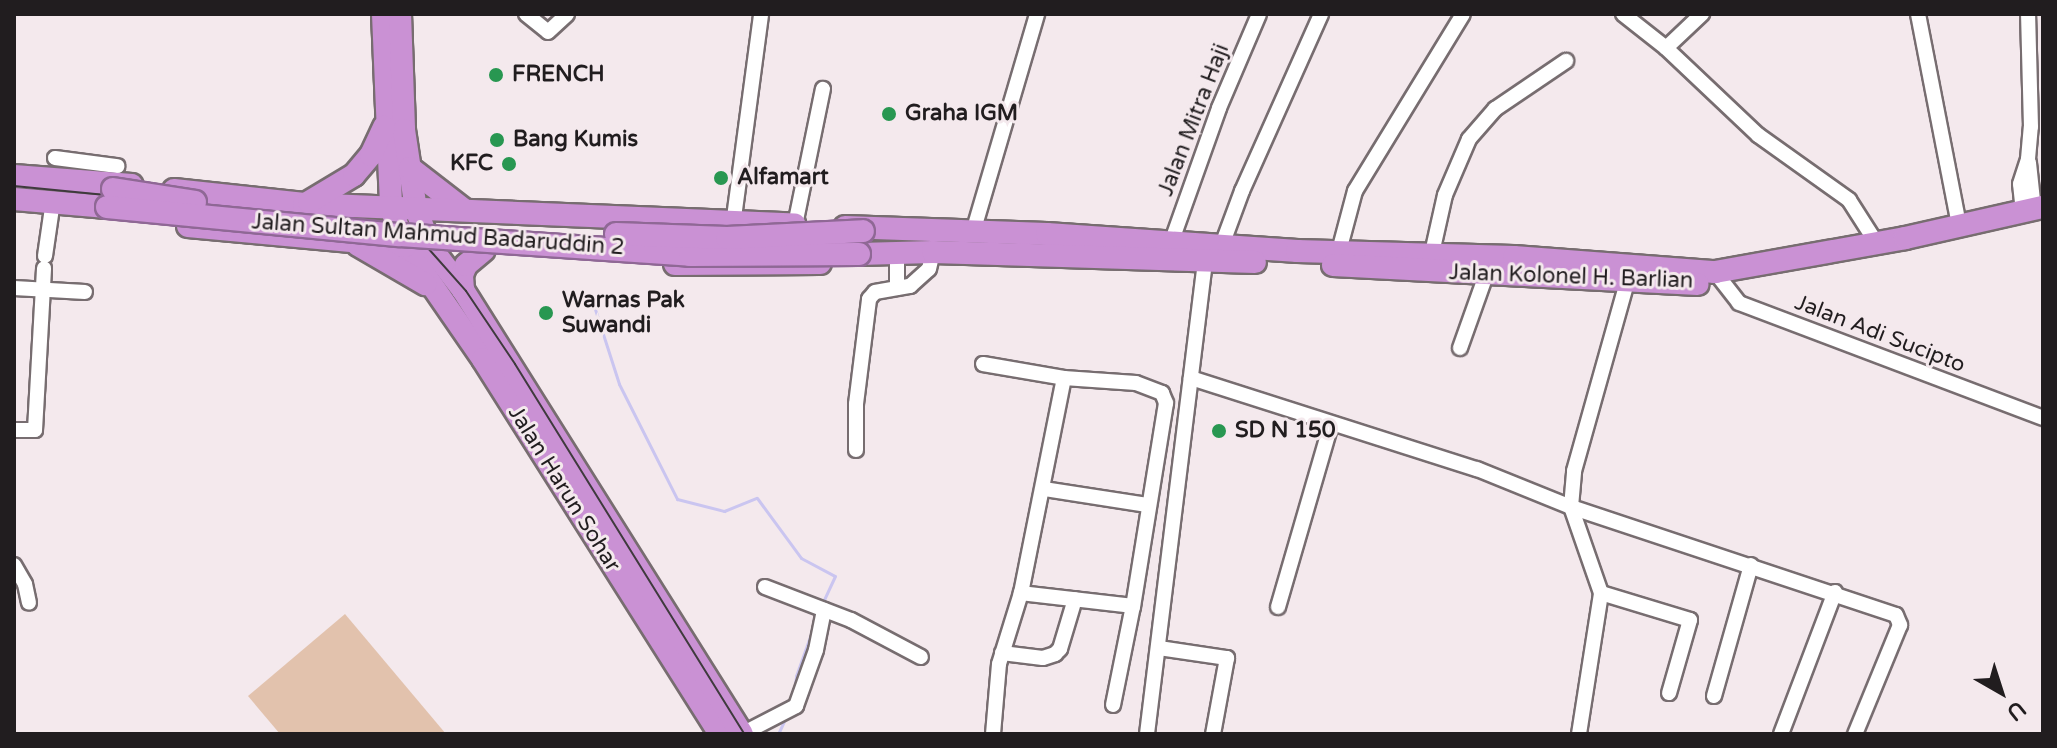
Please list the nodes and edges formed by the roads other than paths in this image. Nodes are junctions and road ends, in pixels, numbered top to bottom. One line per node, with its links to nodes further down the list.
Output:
1 (383, 14): 17 (highway, Jalan Harun Sohar)
2 (400, 14): 20 (highway)
3 (526, 14): 4 (street)
4 (567, 14)
5 (1037, 14): 36 (street)
6 (1259, 14): 39 (street, Jalan Mitra Haji)
7 (1321, 14): 41 (street)
8 (1463, 14): 44 (street)
9 (1623, 14): 14 (street)
10 (1702, 14): 14 (street)
11 (1918, 14): 34 (street)
12 (2028, 14): 29 (street)
13 (759, 15): 32 (street)
14 (1666, 48): 40 (street)
15 (1566, 61): 46 (street)
16 (823, 89): 33 (street)
17 (385, 124): 25 (highway); 27 (highway, Jalan Harun Sohar)
18 (55, 158): 22 (street)
19 (117, 166): 22 (street)
20 (410, 168): 28 (highway); 30 (highway)
21 (14, 176): 22 (highway)
22 (102, 189): 24 (highway, Jalan Sultan Mahmud Badaruddin 2); 25 (highway); 35 (highway, Jalan Sultan Mahmud Badaruddin 2, bridge); 38 (highway); 48 (highway, Jalan Sultan Mahmud Badaruddin 2, bridge)
23 (14, 199): 24 (highway, Jalan Sultan Mahmud Badaruddin 2)
24 (53, 201): 56 (street)
25 (304, 204): 26 (highway)
26 (357, 206): 27 (highway); 38 (highway)
27 (391, 208): 28 (highway); 37 (highway, Jalan Harun Sohar)
28 (416, 209): 30 (highway); 37 (highway); 42 (highway)
29 (2033, 210): 34 (highway, Jalan Kolonel H. Barlian)
30 (466, 211): 31 (highway)
31 (500, 214): 32 (highway); 43 (highway)
32 (733, 225): 33 (highway)
33 (795, 225): 35 (highway)
34 (1959, 225): 40 (highway, Jalan Kolonel H. Barlian)
35 (865, 230): 36 (highway, Jalan Kolonel H. Barlian)
36 (973, 232): 39 (highway, Jalan Kolonel H. Barlian)
37 (409, 240): 38 (highway); 42 (highway); 58 (highway, Jalan Harun Sohar)
38 (353, 242): 58 (highway)
39 (1171, 243): 41 (highway, Jalan Kolonel H. Barlian)
40 (1877, 244): 52 (highway, Jalan Kolonel H. Barlian)
41 (1222, 245): 44 (highway, Jalan Kolonel H. Barlian)
42 (431, 248): 43 (highway); 57 (highway, Jalan Harun Sohar)
43 (492, 251): 48 (highway); 57 (highway)
44 (1339, 251): 46 (highway, Jalan Kolonel H. Barlian)
45 (933, 252): 47 (highway, Jalan Kolonel H. Barlian); 49 (highway, Jalan Kolonel H. Barlian); 55 (street)
46 (1432, 253): 50 (highway, Jalan Kolonel H. Barlian)
47 (897, 254): 48 (highway, Jalan Kolonel H. Barlian); 55 (street)
48 (861, 255)
49 (1205, 260): 53 (highway, Jalan Kolonel H. Barlian); 63 (street)
50 (1580, 270): 51 (highway, Jalan Kolonel H. Barlian); 53 (highway, Jalan Kolonel H. Barlian)
51 (1630, 272): 52 (highway, Jalan Kolonel H. Barlian); 70 (street)
52 (1715, 272): 64 (street, Jalan Adi Sucipto)
53 (1486, 275): 60 (street)
54 (14, 288): 56 (street)
55 (897, 288): 67 (street)
56 (43, 290): 59 (street); 66 (street)
57 (463, 290): 85 (highway, Jalan Harun Sohar)
58 (437, 291): 85 (highway, Jalan Harun Sohar)
59 (85, 292)
60 (1460, 348)
61 (983, 364): 62 (street)
62 (1064, 378): 68 (street); 69 (street)
63 (1191, 378): 65 (street); 82 (street)
64 (2043, 418)
65 (1331, 425): 70 (street); 80 (street)
66 (14, 430)
67 (856, 450)
68 (1044, 489): 69 (street); 75 (street)
69 (1147, 505): 79 (street)
70 (1571, 507): 72 (street); 76 (street)
71 (14, 565): 78 (street)
72 (1751, 565): 74 (street); 87 (street)
73 (765, 587): 81 (street)
74 (1835, 592): 95 (street); 96 (street)
75 (1021, 593): 77 (street); 83 (street)
76 (1601, 593): 86 (street); 94 (street)
77 (1075, 599): 79 (street); 83 (street)
78 (29, 603)
79 (1133, 606): 88 (street)
80 (1278, 607)
81 (822, 609): 84 (street); 90 (street)
82 (1159, 648): 92 (street); 93 (street)
83 (1002, 653): 91 (street)
84 (921, 657)
85 (695, 677): 89 (highway, Jalan Harun Sohar); 90 (highway, Jalan Harun Sohar)
86 (1669, 693)
87 (1714, 696)
88 (1113, 705)
89 (720, 734)
90 (742, 734)
91 (993, 734)
92 (1147, 734)
93 (1213, 734)
94 (1579, 734)
95 (1781, 734)
96 (1855, 734)

